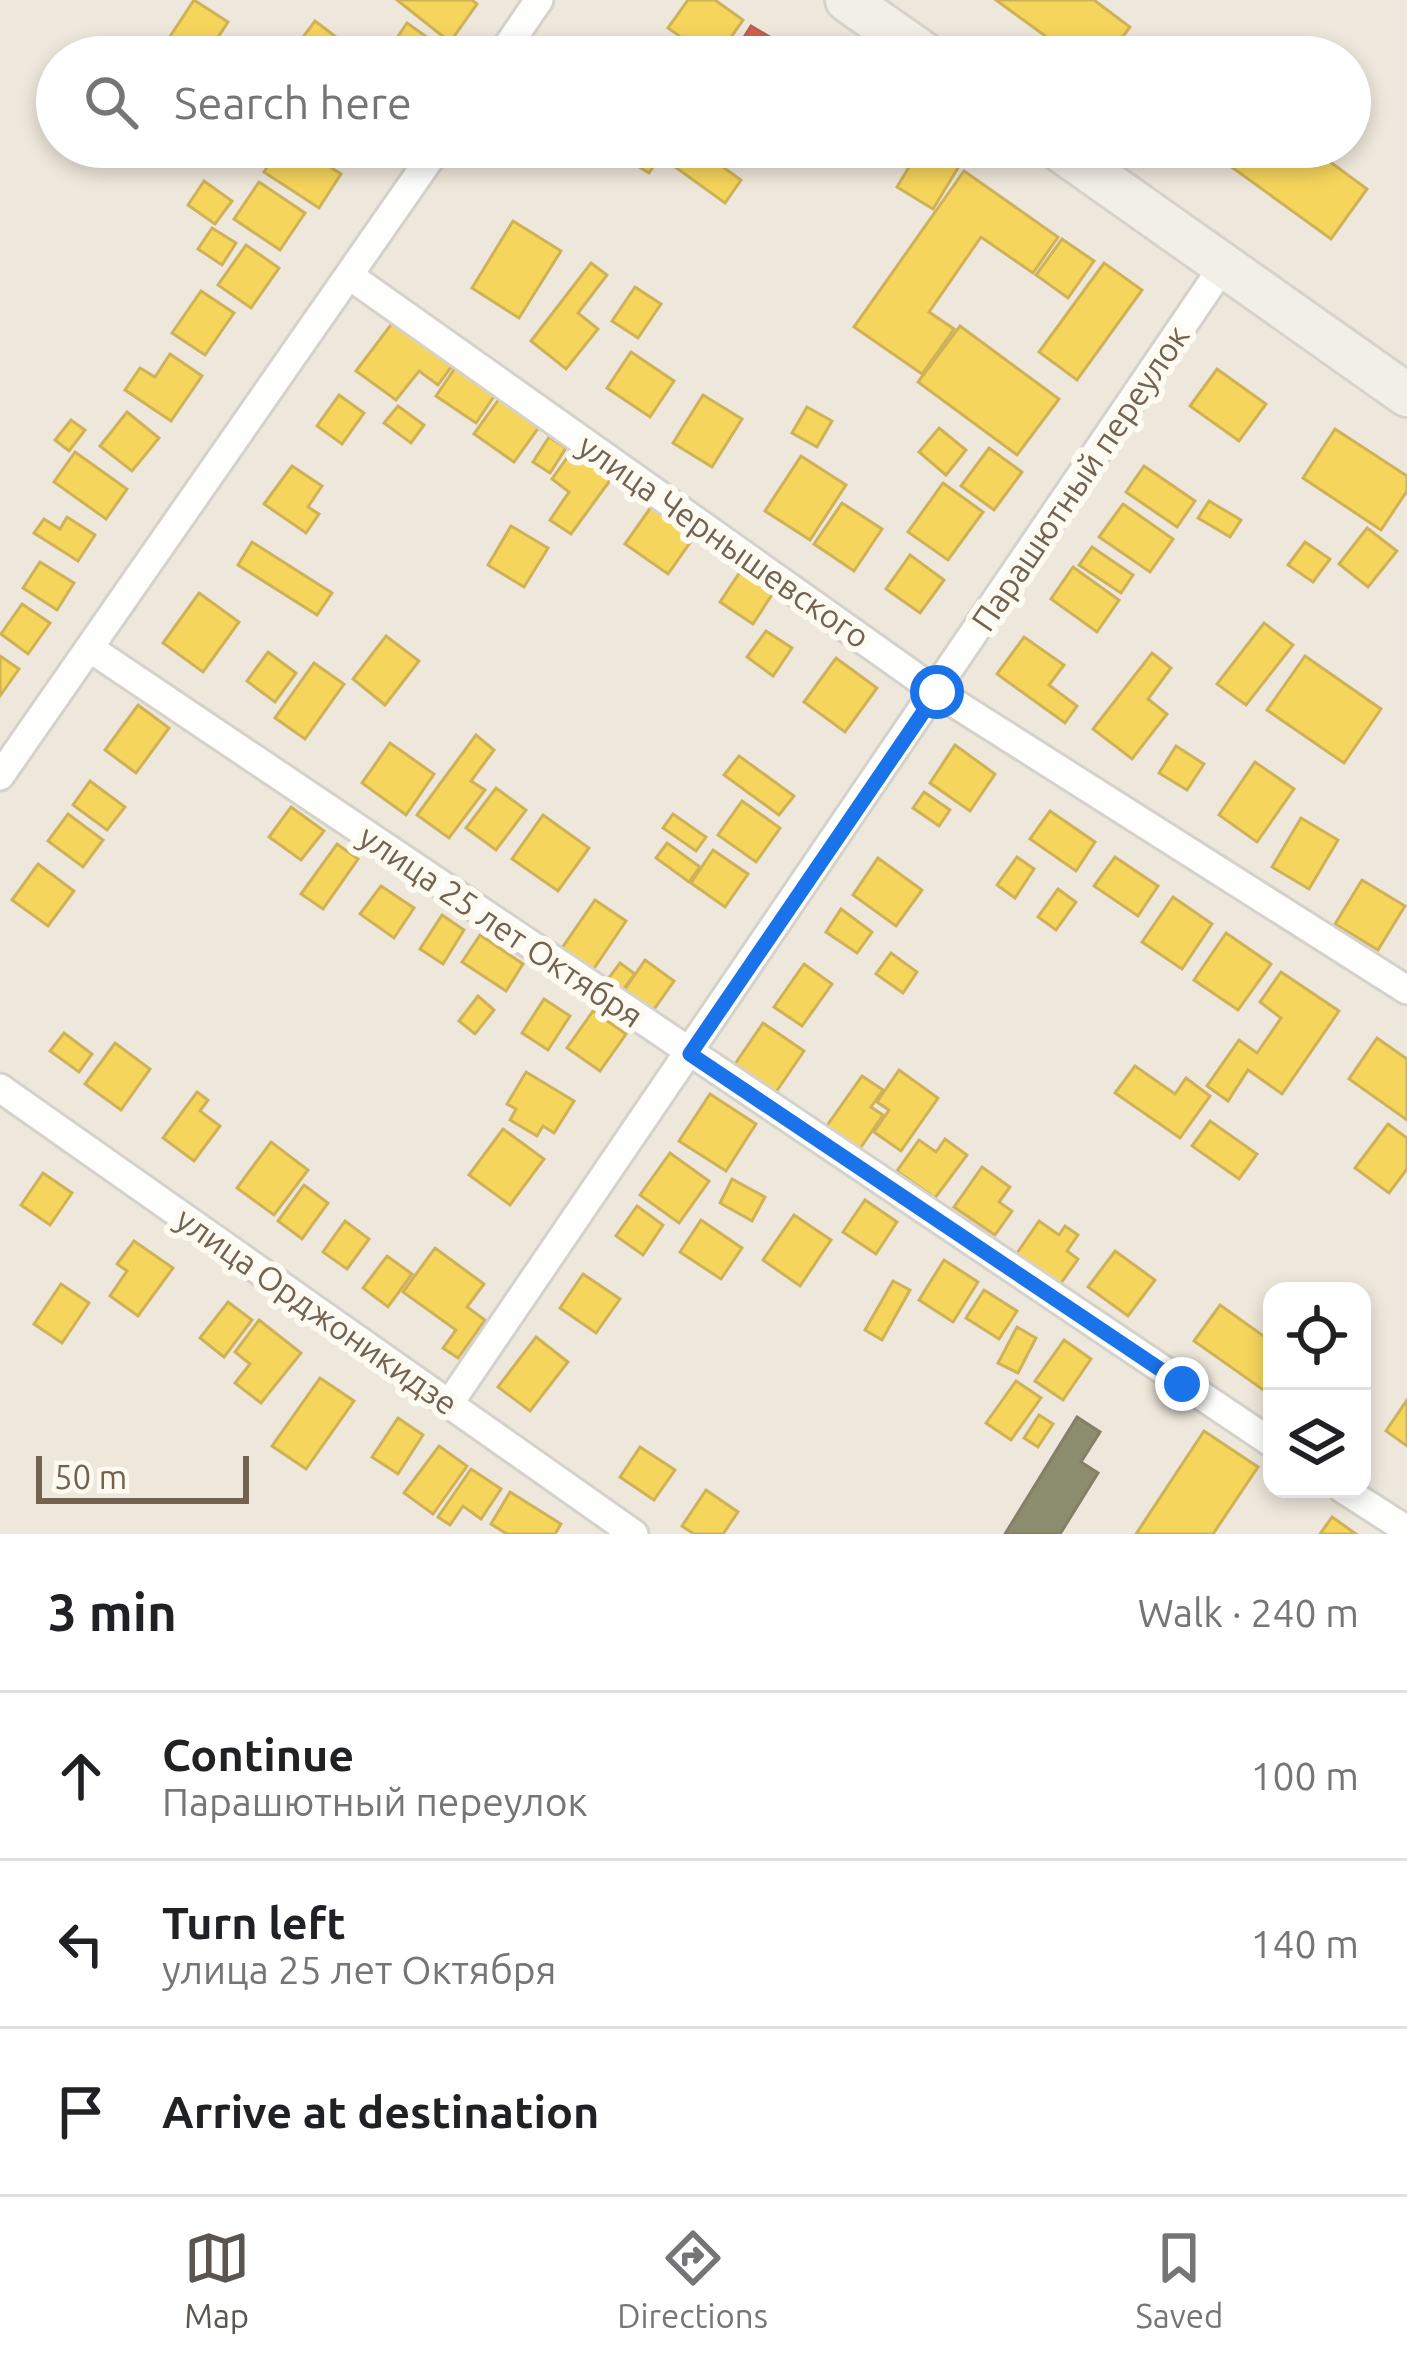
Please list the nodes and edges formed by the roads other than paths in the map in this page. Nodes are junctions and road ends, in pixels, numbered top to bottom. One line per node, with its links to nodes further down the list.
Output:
1 (539, 0): 3 (street)
2 (847, 0): 4 (main road)
3 (514, 36)
4 (898, 36)
5 (425, 168): 8 (street)
6 (1086, 168): 7 (main road)
7 (1224, 265): 9 (main road); 11 (street, Парашютный переулок)
8 (350, 276): 10 (street); 11 (street, улица Чернышевского)
9 (1407, 395)
10 (91, 649): 12 (street); 14 (street, улица 25 лет Октября)
11 (937, 692): 13 (street, улица Чернышевского); 14 (street, Парашютный переулок)
12 (0, 776)
13 (1407, 990)
14 (690, 1054): 16 (street, Парашютный переулок); 17 (street, улица 25 лет Октября)
15 (0, 1088): 16 (street, улица Орджоникидзе)
16 (449, 1404): 20 (street, улица Орджоникидзе)
17 (1263, 1437)
18 (1357, 1498): 19 (street)
19 (1407, 1530)
20 (634, 1534)

